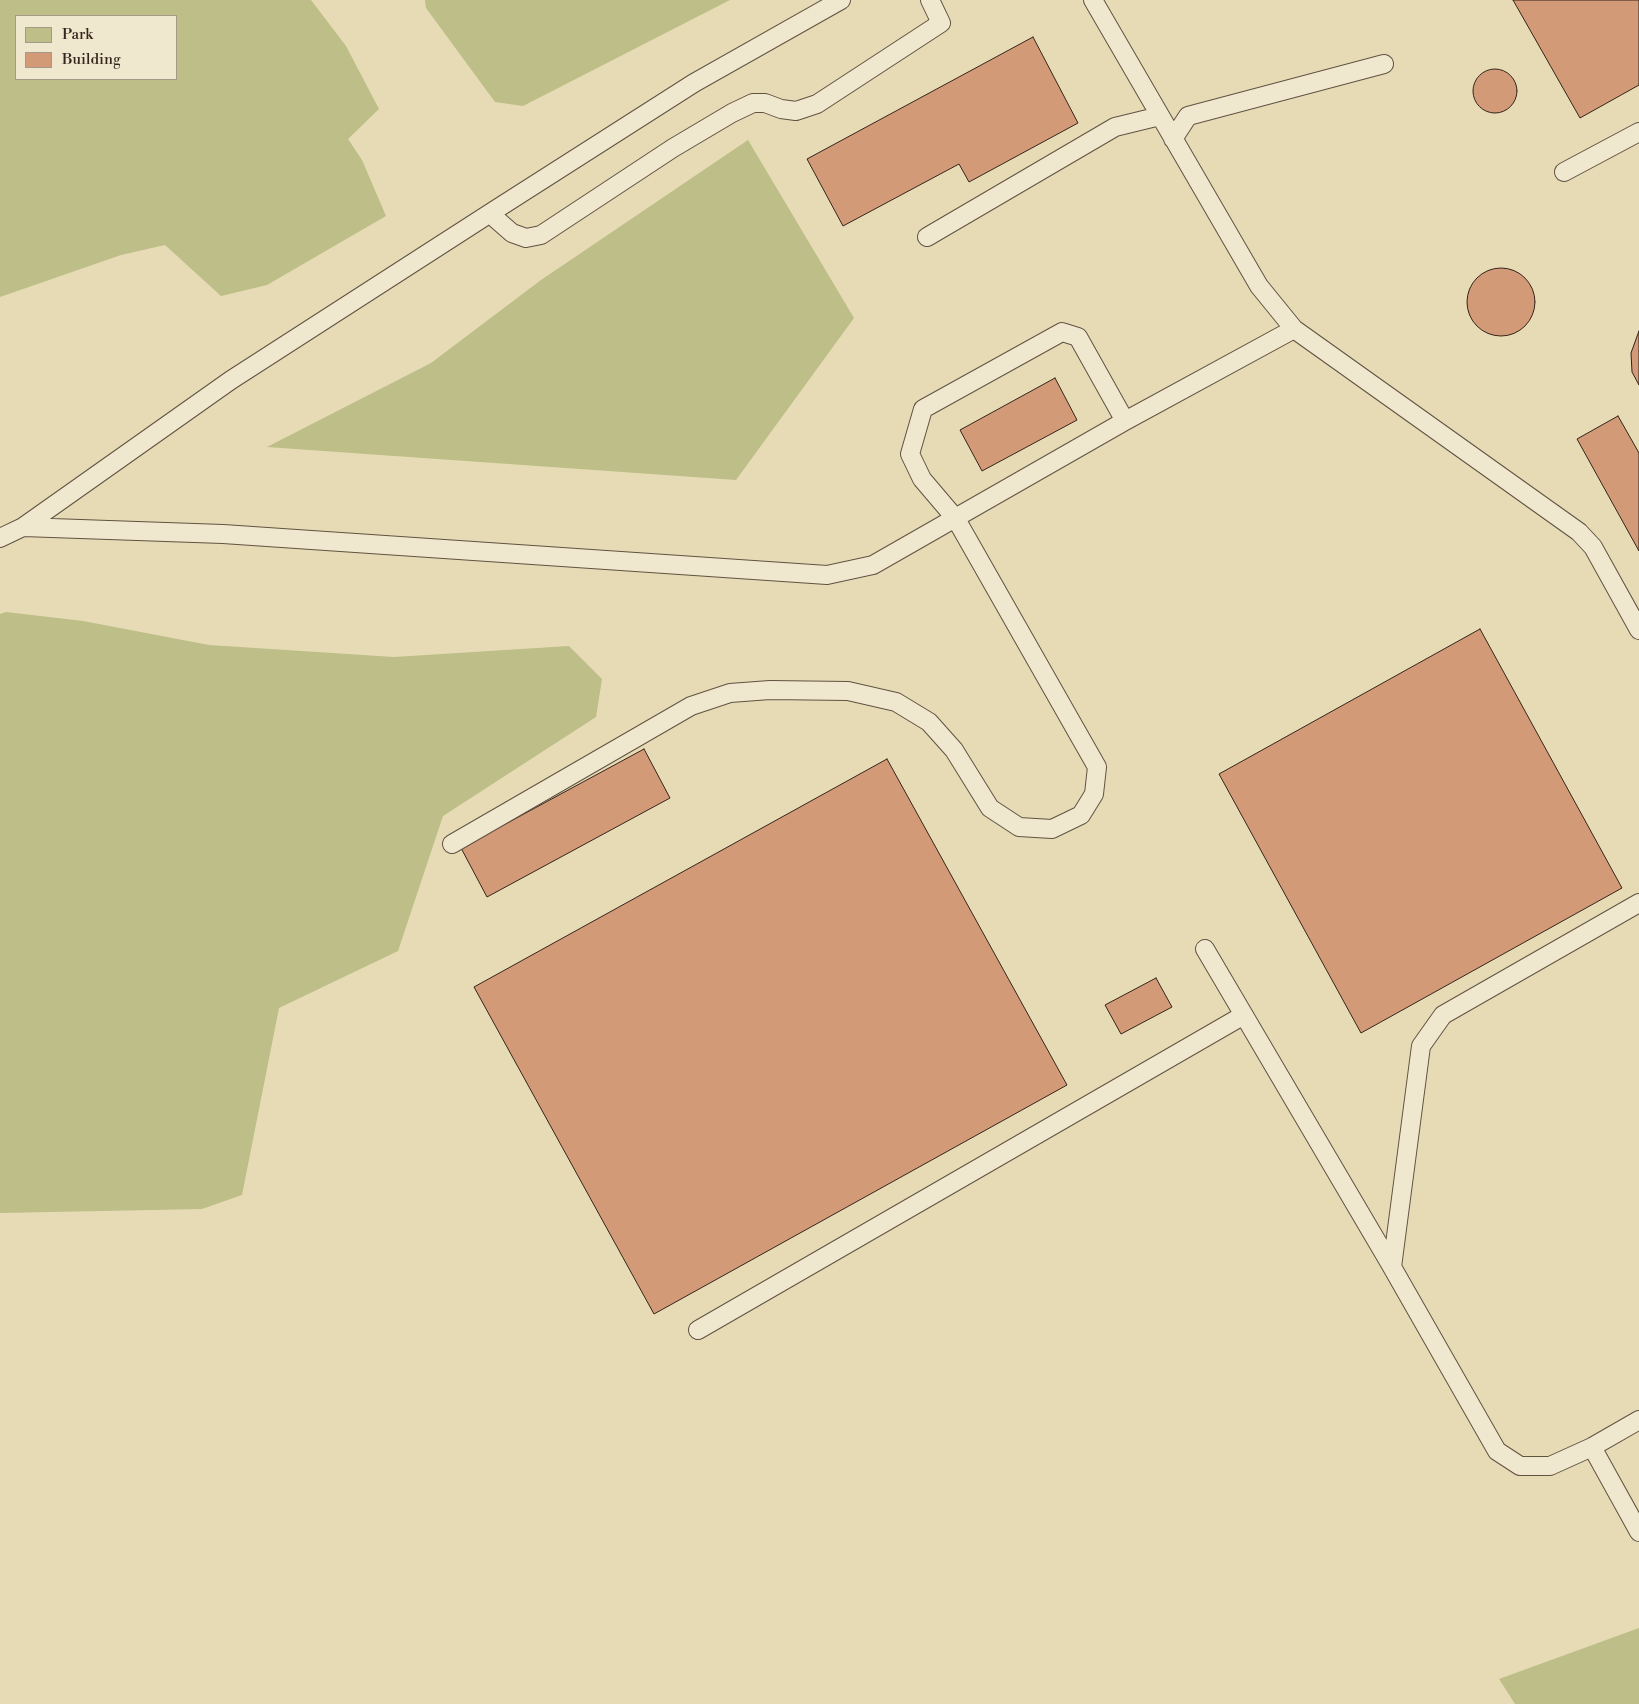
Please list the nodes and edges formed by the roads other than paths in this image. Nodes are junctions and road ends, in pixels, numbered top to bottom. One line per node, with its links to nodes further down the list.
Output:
1 (841, 0): 9 (lane)
2 (930, 0): 9 (lane)
3 (1093, 0): 5 (lane)
4 (1384, 64): 7 (lane)
5 (1160, 116): 7 (lane); 10 (lane)
6 (1639, 132): 8 (lane)
7 (1173, 139): 11 (lane)
8 (1564, 172)
9 (495, 210): 14 (lane)
10 (927, 237)
11 (1294, 329): 12 (lane); 16 (lane)
12 (1125, 421): 13 (lane); 13 (lane)
13 (956, 519): 14 (lane); 17 (lane)
14 (23, 527): 15 (lane)
15 (0, 538)
16 (1639, 630)
17 (452, 844)
18 (1639, 903): 21 (lane)
19 (1205, 949): 20 (lane)
20 (1244, 1015): 21 (lane); 22 (lane)
21 (1392, 1267): 24 (lane)
22 (698, 1330)
23 (1639, 1420): 24 (lane)
24 (1592, 1447): 25 (lane)
25 (1639, 1532)

